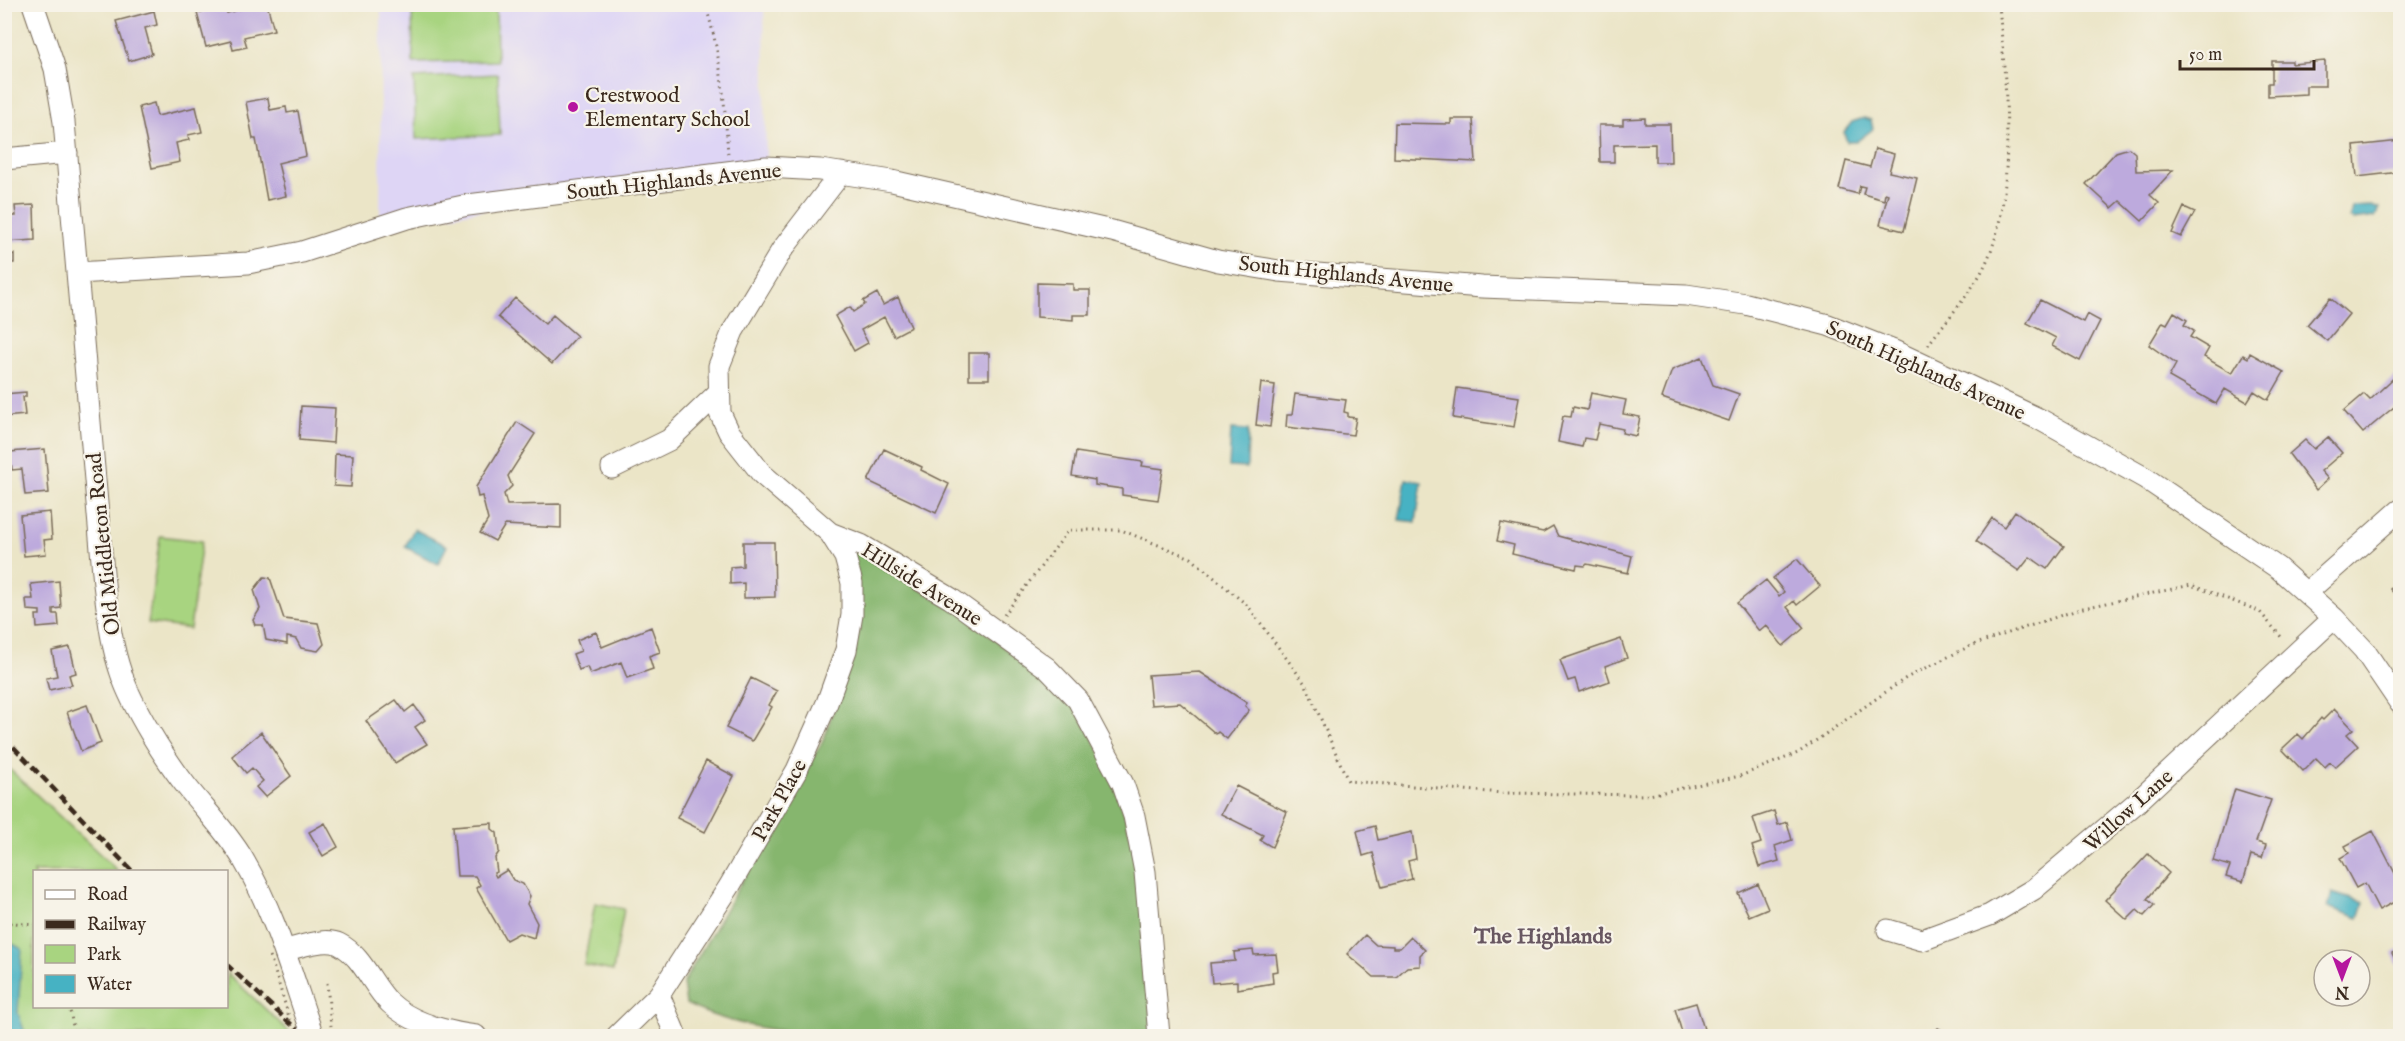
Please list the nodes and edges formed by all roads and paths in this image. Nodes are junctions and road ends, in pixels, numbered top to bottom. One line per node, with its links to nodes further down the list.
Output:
1 (705, 4): 6 (path)
2 (1999, 4): 9 (path)
3 (40, 7): 4 (street, Old Middleton Road)
4 (67, 153): 5 (street); 8 (street, Old Middleton Road)
5 (4, 159)
6 (730, 171): 7 (street, South Highlands Avenue); 8 (street, South Highlands Avenue)
7 (841, 173): 9 (street, South Highlands Avenue); 10 (street, Hillside Avenue)
8 (77, 273): 22 (street, Old Middleton Road)
9 (1917, 362): 14 (street, South Highlands Avenue)
10 (718, 393): 11 (street); 13 (street, Hillside Avenue)
11 (612, 468)
12 (2400, 510): 14 (street)
13 (830, 533): 16 (street, Hillside Avenue); 24 (street, Park Place)
14 (2306, 592): 15 (street, South Highlands Avenue)
15 (2334, 618): 17 (street, Willow Lane); 18 (street, South Highlands Avenue)
16 (995, 630): 17 (path); 33 (street, Hillside Avenue)
17 (2296, 654): 21 (street, Willow Lane)
18 (2400, 703)
19 (4, 922): 20 (path)
20 (33, 925)
21 (1888, 930)
22 (278, 953): 27 (path, bridge); 28 (street, Old Middleton Road); 30 (street)
23 (327, 983): 29 (path)
24 (659, 995): 31 (street, Park Place); 32 (street)
25 (69, 1008): 26 (path)
26 (75, 1036)
27 (295, 1036)
28 (313, 1036)
29 (334, 1036)
30 (476, 1036)
31 (617, 1036)
32 (676, 1036)
33 (1159, 1036)

